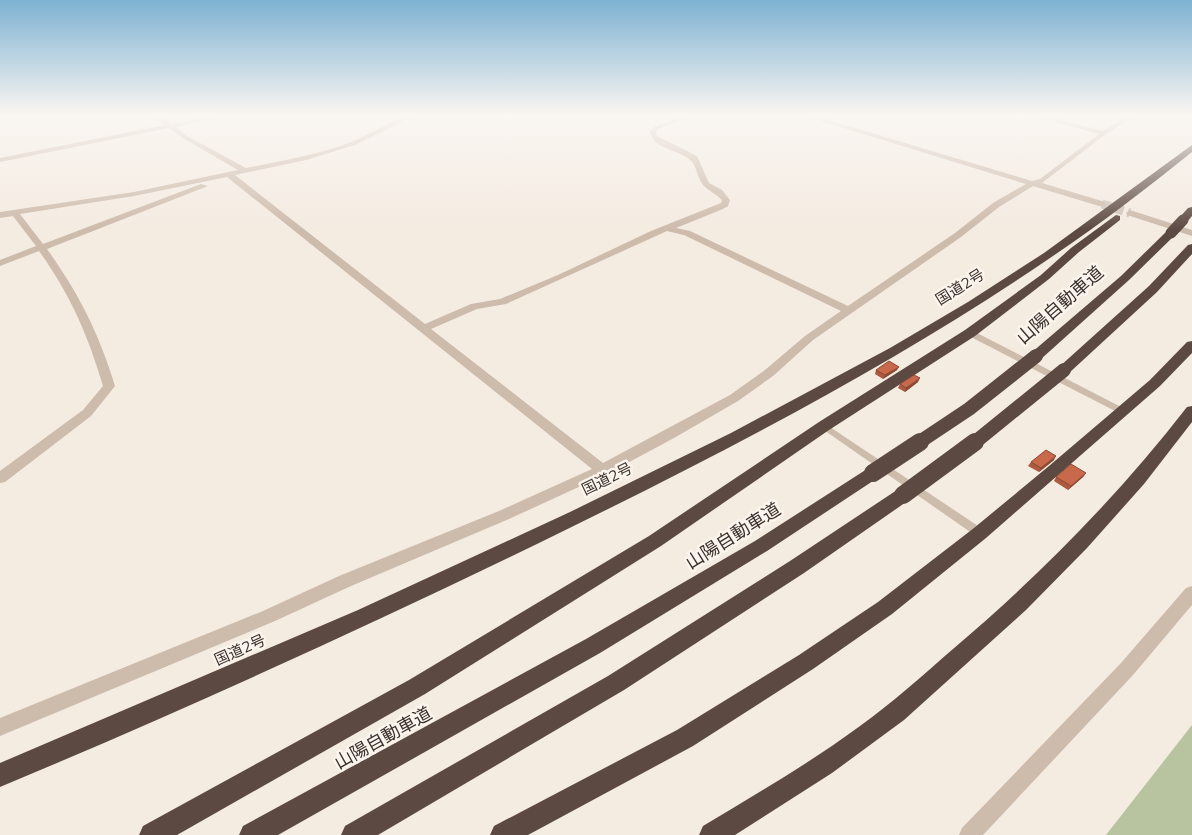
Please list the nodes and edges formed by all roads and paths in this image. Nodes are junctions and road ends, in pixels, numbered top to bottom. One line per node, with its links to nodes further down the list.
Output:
1 (36, 153): 8 (street)
2 (215, 153): 9 (street)
3 (324, 153): 9 (street)
4 (683, 153): 18 (street)
5 (934, 153): 12 (street)
6 (1078, 153): 12 (street)
7 (1186, 153): 11 (highway, 国道2号)
8 (0, 160)
9 (246, 171): 10 (street)
10 (230, 175): 15 (street); 20 (street); 24 (street)
11 (1152, 181): 25 (highway); 35 (highway, 国道2号)
12 (1032, 183): 13 (street); 23 (street)
13 (1102, 204)
14 (1192, 210): 37 (highway, 山陽自動車道, bridge)
15 (15, 213): 17 (street); 20 (street)
16 (1130, 213): 19 (street)
17 (0, 215)
18 (666, 228): 23 (street); 24 (street)
19 (1192, 233)
20 (42, 246): 22 (street); 31 (street)
21 (1192, 247): 38 (highway, bridge)
22 (0, 263)
23 (849, 311): 30 (street)
24 (422, 328): 30 (street)
25 (970, 333): 28 (lane); 29 (highway)
26 (1192, 345): 28 (highway)
27 (1192, 411): 40 (highway)
28 (1124, 412): 32 (highway)
29 (824, 426): 32 (lane); 36 (highway)
30 (602, 470): 34 (street)
31 (0, 478)
32 (980, 533): 39 (highway)
33 (1192, 593): 41 (street)
34 (0, 727)
35 (0, 775)
36 (152, 835)
37 (252, 835)
38 (354, 835)
39 (503, 835)
40 (712, 835)
41 (969, 835)

